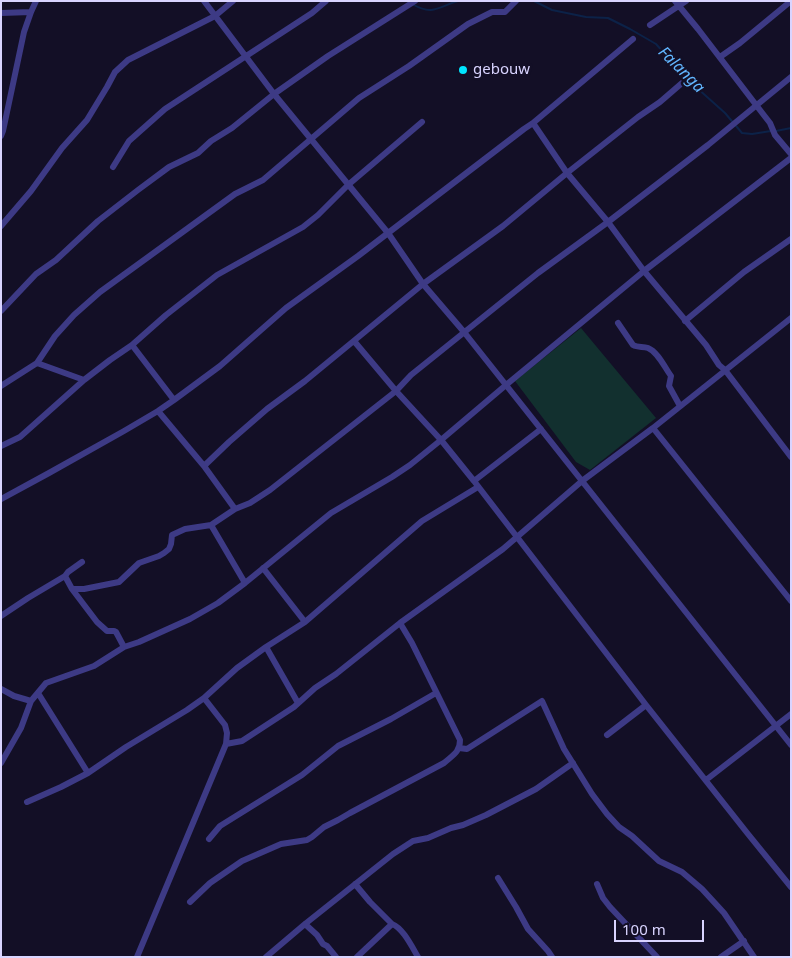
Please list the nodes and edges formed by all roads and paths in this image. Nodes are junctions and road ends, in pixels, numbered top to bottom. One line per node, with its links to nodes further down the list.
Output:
1 (36, 1): 10 (street)
2 (204, 1): 12 (street)
3 (233, 1): 12 (street)
4 (326, 1): 15 (street)
5 (516, 1): 24 (street)
6 (686, 1): 9 (street)
7 (791, 1): 16 (street)
8 (415, 2): 19 (street)
9 (678, 4): 13 (street); 16 (street)
10 (31, 12): 11 (street); 23 (street)
11 (1, 13)
12 (215, 16): 15 (street); 31 (street)
13 (650, 25)
14 (633, 39): 22 (street)
15 (246, 56): 19 (street); 27 (street)
16 (720, 57): 20 (street)
17 (791, 77): 20 (street)
18 (682, 83): 28 (street)
19 (274, 94): 24 (street); 36 (street)
20 (756, 105): 25 (street); 30 (street)
21 (422, 122): 29 (street)
22 (533, 123): 28 (street); 32 (street)
23 (2, 133)
24 (311, 139): 29 (street); 43 (street)
25 (791, 154)
26 (791, 158): 34 (street)
27 (113, 167)
28 (567, 172): 30 (street); 35 (street)
29 (348, 185): 32 (street); 42 (street)
30 (608, 222): 34 (street); 40 (street)
31 (1, 226)
32 (388, 233): 35 (street); 49 (street)
33 (791, 239): 38 (street)
34 (644, 271): 38 (street); 46 (street)
35 (423, 284): 40 (street); 41 (street)
36 (1, 310)
37 (791, 318): 44 (street)
38 (685, 321): 44 (street)
39 (618, 323): 50 (street)
40 (464, 332): 46 (street); 48 (street)
41 (354, 341): 48 (street); 57 (street)
42 (132, 345): 45 (street); 49 (street)
43 (37, 363): 45 (street); 47 (street)
44 (725, 370): 50 (street); 56 (street)
45 (84, 380): 55 (street)
46 (506, 384): 53 (street); 54 (street)
47 (1, 386)
48 (396, 390): 54 (street); 62 (street)
49 (174, 400): 51 (street)
50 (680, 406): 52 (street)
51 (158, 411): 57 (street); 61 (street)
52 (653, 428): 59 (street); 70 (street)
53 (541, 429): 58 (street); 59 (street)
54 (441, 440): 58 (street); 66 (street)
55 (1, 446)
56 (791, 457)
57 (204, 466): 62 (street)
58 (474, 480): 60 (street)
59 (582, 481): 64 (street); 84 (street)
60 (478, 487): 64 (street); 72 (street)
61 (1, 499)
62 (235, 509): 63 (street)
63 (211, 524): 68 (street); 69 (street)
64 (517, 537): 73 (street); 82 (street)
65 (82, 562): 67 (street)
66 (263, 568): 68 (street); 72 (street)
67 (65, 576): 69 (street); 71 (street)
68 (245, 583): 74 (street)
69 (72, 589): 74 (street)
70 (791, 601)
71 (1, 616)
72 (305, 622): 75 (street)
73 (400, 623): 78 (street); 81 (street)
74 (124, 647): 77 (street)
75 (266, 647): 79 (street); 81 (street)
76 (1, 689): 80 (street)
77 (38, 692): 80 (street); 91 (street)
78 (436, 693): 88 (street); 94 (street)
79 (204, 698): 86 (street); 91 (street)
80 (31, 701): 89 (street)
81 (298, 703): 86 (street)
82 (646, 705): 85 (street); 92 (street)
83 (791, 714): 84 (street)
84 (776, 726): 87 (street); 92 (street)
85 (607, 735)
86 (226, 744): 103 (street)
87 (791, 745)
88 (459, 748): 90 (street); 99 (street)
89 (1, 763)
90 (573, 763): 96 (street); 102 (street)
91 (88, 773): 93 (street)
92 (706, 780): 98 (street)
93 (27, 802)
94 (209, 840)
95 (498, 878): 108 (street)
96 (355, 884): 100 (street); 101 (street)
97 (597, 884): 109 (street)
98 (791, 887)
99 (190, 902)
100 (304, 924): 104 (street); 105 (street)
101 (392, 924): 106 (street); 107 (street)
102 (744, 942): 110 (street); 111 (street)
103 (137, 957)
104 (266, 957)
105 (336, 957)
106 (357, 957)
107 (418, 957)
108 (552, 957)
109 (657, 957)
110 (721, 957)
111 (754, 957)

